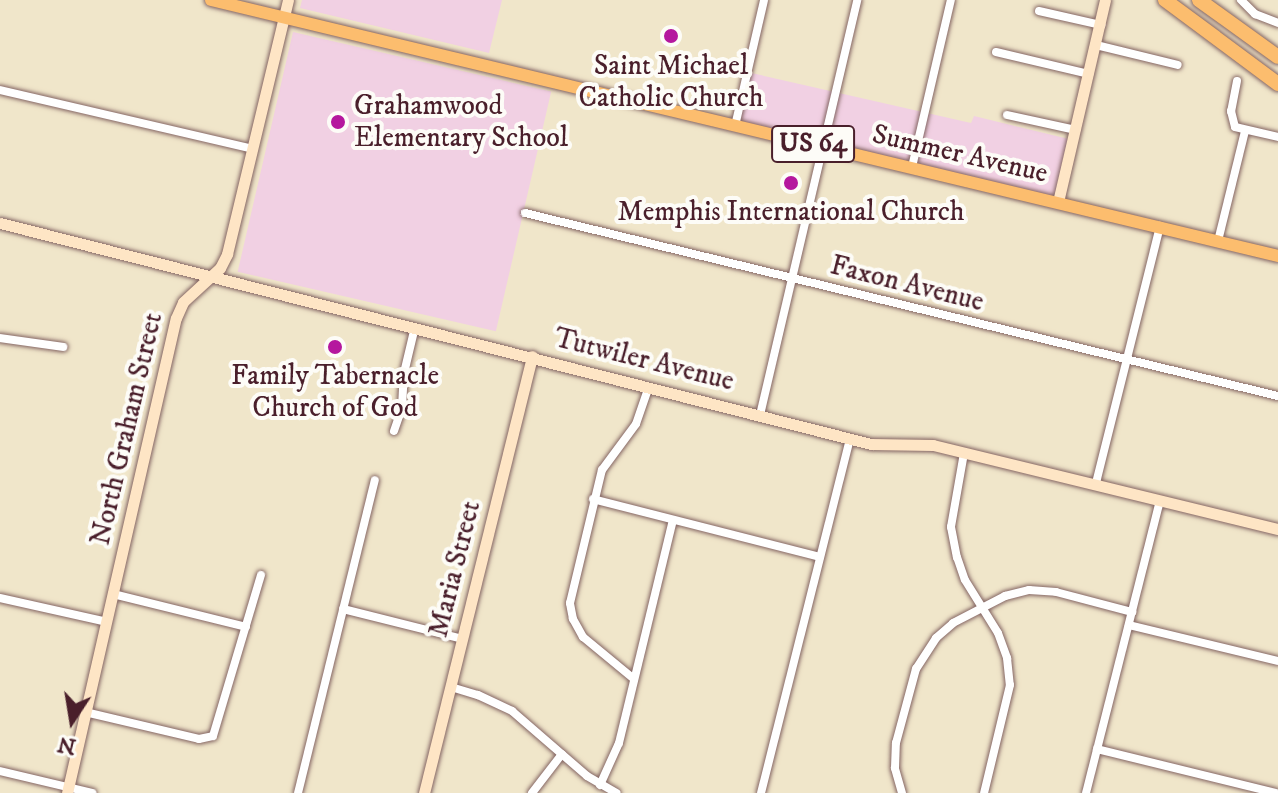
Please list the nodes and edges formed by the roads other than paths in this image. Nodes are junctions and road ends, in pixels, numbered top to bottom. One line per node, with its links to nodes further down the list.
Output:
1 (211, 0): 11 (main road, Summer Avenue / US 64)
2 (288, 0): 11 (street, North Graham Street)
3 (764, 0): 23 (street)
4 (857, 0): 27 (street)
5 (951, 0): 29 (street)
6 (1105, 0): 13 (street)
7 (1165, 0): 20 (highway)
8 (1199, 0): 16 (highway)
9 (1241, 0): 12 (street)
10 (1039, 11): 13 (street)
11 (284, 18): 23 (main road, Summer Avenue / US 64); 28 (street, North Graham Street)
12 (1278, 23)
13 (1101, 25): 14 (street)
14 (1096, 45): 17 (street); 18 (street)
15 (996, 52): 18 (street)
16 (1278, 57)
17 (1178, 65)
18 (1089, 74): 24 (street)
19 (1237, 81): 25 (street)
20 (1278, 84)
21 (0, 90): 28 (street)
22 (1007, 115): 24 (street)
23 (735, 126): 27 (main road, Summer Avenue / US 64)
24 (1076, 130): 30 (street)
25 (1245, 131): 26 (street); 34 (street)
26 (1278, 137)
27 (820, 146): 29 (main road, Summer Avenue / US 64); 37 (street)
28 (253, 149): 36 (street, North Graham Street)
29 (912, 167): 30 (main road, Summer Avenue / US 64)
30 (1058, 202): 33 (main road, Summer Avenue / US 64)
31 (525, 213): 37 (street, Faxon Avenue)
32 (0, 223): 36 (street, Tutwiler Avenue)
33 (1160, 226): 34 (main road, Summer Avenue / US 64); 42 (street)
34 (1218, 241): 35 (main road, Summer Avenue / US 64)
35 (1278, 256)
36 (214, 275): 38 (street, Tutwiler Avenue); 57 (street, North Graham Street)
37 (790, 279): 42 (street, Faxon Avenue); 45 (street)
38 (415, 327): 41 (street, Tutwiler Avenue); 46 (street)
39 (0, 338): 40 (street)
40 (63, 347)
41 (532, 356): 43 (street, Tutwiler Avenue); 65 (street, Maria Street)
42 (1127, 359): 44 (street, Faxon Avenue); 50 (street)
43 (649, 387): 45 (street, Tutwiler Avenue); 51 (street)
44 (1278, 396)
45 (760, 415): 47 (street, Tutwiler Avenue)
46 (394, 431)
47 (850, 439): 48 (street, Tutwiler Avenue); 55 (street)
48 (964, 453): 50 (street, Tutwiler Avenue); 59 (street)
49 (375, 480): 60 (street)
50 (1096, 483): 52 (street, Tutwiler Avenue)
51 (593, 499): 53 (street); 67 (street)
52 (1160, 500): 54 (street, Tutwiler Avenue); 61 (street)
53 (673, 520): 55 (street); 67 (street)
54 (1278, 529)
55 (820, 557): 80 (street)
56 (261, 575): 64 (street)
57 (113, 594): 62 (street, North Graham Street); 64 (street)
58 (0, 598): 62 (street)
59 (983, 607): 61 (street); 81 (street); 82 (street)
60 (343, 609): 65 (street); 76 (street)
61 (1132, 612): 63 (street)
62 (107, 622): 69 (street, North Graham Street)
63 (1129, 625): 66 (street); 70 (street)
64 (246, 627): 69 (street)
65 (462, 639): 68 (street, Maria Street)
66 (1278, 661)
67 (634, 679): 73 (street)
68 (451, 687): 71 (street); 77 (street, Maria Street)
69 (85, 712): 74 (street, North Graham Street)
70 (1097, 749): 83 (street); 84 (street)
71 (562, 754): 73 (street); 78 (street)
72 (0, 771): 74 (street)
73 (600, 785): 79 (street)
74 (67, 790): 75 (street)
75 (92, 793)
76 (298, 793)
77 (424, 793)
78 (532, 793)
79 (616, 793)
80 (761, 793)
81 (902, 793)
82 (984, 793)
83 (1086, 793)
84 (1276, 793)

